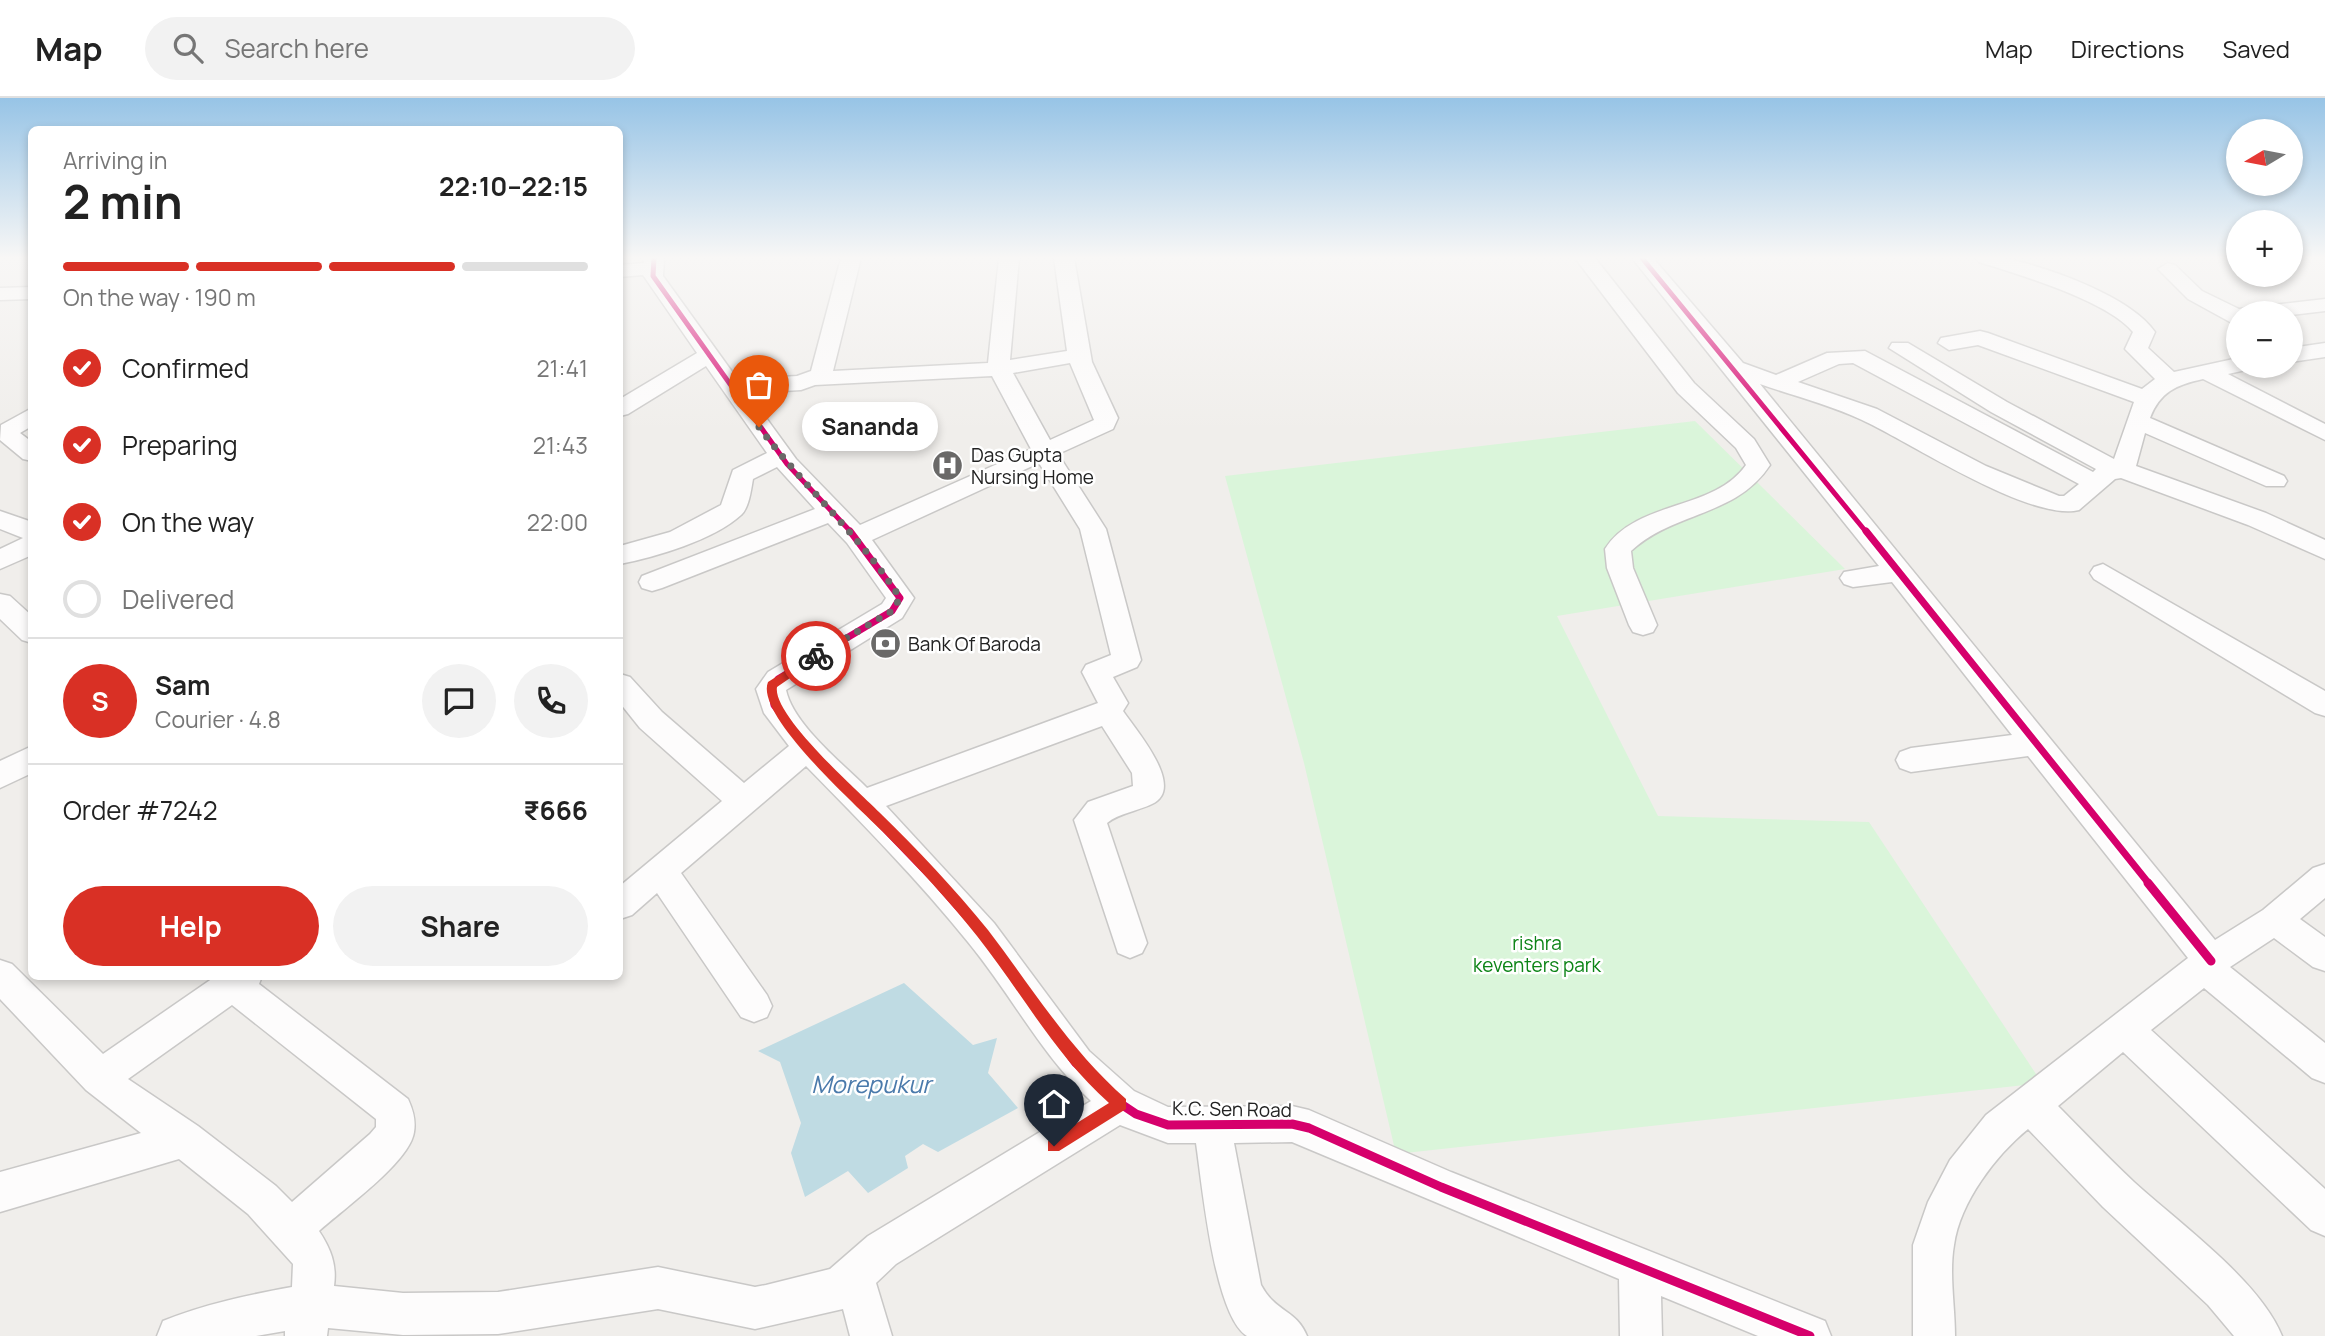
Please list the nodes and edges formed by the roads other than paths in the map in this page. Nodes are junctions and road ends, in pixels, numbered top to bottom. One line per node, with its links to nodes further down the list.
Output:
1 (679, 316): 10 (street, K.C. Sen Road)
2 (837, 316): 16 (street)
3 (1002, 316): 14 (street)
4 (1073, 316): 11 (street)
5 (1630, 316): 43 (street)
6 (1691, 316): 12 (street)
7 (2127, 316): 17 (street)
8 (1949, 343): 20 (street)
9 (1900, 348): 28 (street)
10 (709, 355): 19 (street, K.C. Sen Road); 21 (street)
11 (1080, 355): 14 (street); 26 (street)
12 (1735, 368): 18 (street); 38 (street)
13 (2226, 368): 15 (street)
14 (999, 369): 16 (street); 26 (street)
15 (2207, 372): 17 (street); 24 (street)
16 (817, 379): 19 (street)
17 (2170, 381): 20 (street)
18 (1778, 382): 28 (street); 28 (street)
19 (730, 387): 27 (street, K.C. Sen Road)
20 (2148, 399): 23 (street)
21 (623, 407)
22 (28, 418): 25 (street)
23 (2138, 422): 28 (street); 29 (street)
24 (2325, 433)
25 (28, 451)
26 (1044, 452): 33 (street); 47 (street)
27 (780, 456): 30 (street, K.C. Sen Road); 36 (street)
28 (2112, 474): 35 (street)
29 (2275, 481)
30 (832, 512): 33 (street, K.C. Sen Road); 41 (street)
31 (0, 519): 32 (street)
32 (28, 530)
33 (856, 537): 49 (street, K.C. Sen Road)
34 (28, 546): 37 (street)
35 (2325, 550)
36 (623, 554)
37 (0, 560)
38 (1899, 572): 40 (street); 48 (street)
39 (2103, 573): 46 (street)
40 (1853, 578)
41 (652, 582)
42 (0, 603): 44 (street)
43 (1643, 625)
44 (28, 629)
45 (623, 687): 53 (street)
46 (2325, 705)
47 (1108, 712): 54 (street); 59 (street)
48 (2036, 743): 51 (street); 61 (street)
49 (807, 748): 53 (street); 54 (street, K.C. Sen Road)
50 (28, 760): 52 (street)
51 (1911, 760)
52 (0, 776)
53 (745, 802): 55 (street)
54 (863, 802): 68 (street, K.C. Sen Road)
55 (661, 872): 57 (street); 64 (street)
56 (2325, 878): 58 (street)
57 (623, 903)
58 (2274, 920): 60 (street); 61 (street)
59 (1130, 943)
60 (2325, 956)
61 (2208, 964): 65 (street); 66 (street)
62 (0, 975): 67 (street)
63 (239, 981): 67 (street); 74 (street)
64 (754, 1006)
65 (2126, 1031): 69 (street); 73 (street)
66 (2325, 1066)
67 (99, 1078): 71 (street)
68 (1121, 1104): 70 (street, K.C. Sen Road); 76 (street)
69 (2030, 1104): 84 (street); 85 (street)
70 (1212, 1126): 75 (street, K.C. Sen Road); 81 (street)
71 (184, 1139): 72 (street); 74 (street)
72 (0, 1192)
73 (2325, 1216)
74 (291, 1229): 77 (street)
75 (1639, 1267): 82 (street); 83 (street, K.C. Sen Road)
76 (842, 1286): 78 (street); 80 (street)
77 (309, 1321): 78 (street); 79 (street)
78 (472, 1325)
79 (177, 1336)
80 (870, 1336)
81 (1286, 1336)
82 (1641, 1336)
83 (1810, 1336)
84 (1934, 1336)
85 (2261, 1336)

